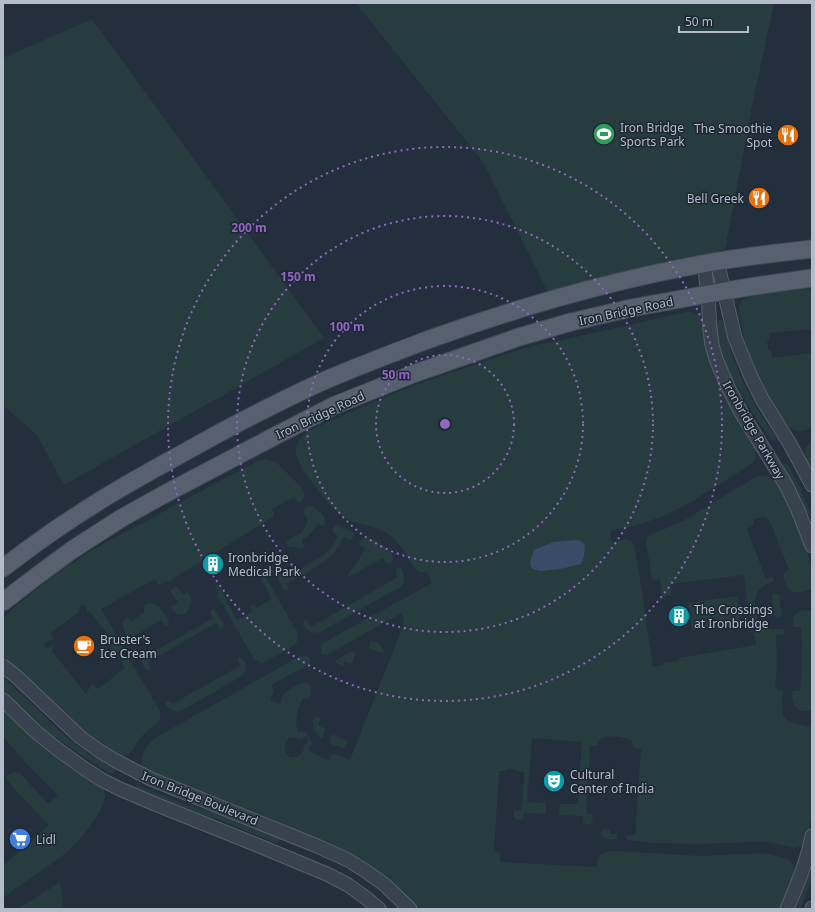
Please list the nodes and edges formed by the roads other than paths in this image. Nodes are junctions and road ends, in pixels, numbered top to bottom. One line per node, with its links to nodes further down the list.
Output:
1 (812, 249): 2 (main road)
2 (710, 262): 4 (street, Ironbridge Parkway); 5 (street, Ironbridge Parkway); 8 (main road)
3 (812, 278): 4 (main road, Iron Bridge Road)
4 (725, 291): 5 (main road, Iron Bridge Road); 6 (street, Ironbridge Parkway)
5 (708, 294): 7 (street, Ironbridge Parkway); 9 (main road, Iron Bridge Road)
6 (812, 485)
7 (812, 546)
8 (3, 568)
9 (3, 602)
10 (3, 666): 14 (street, Iron Bridge Boulevard)
11 (3, 700): 13 (street, Iron Bridge Boulevard)
12 (812, 836): 15 (street)
13 (379, 909)
14 (410, 909)
15 (787, 909)

